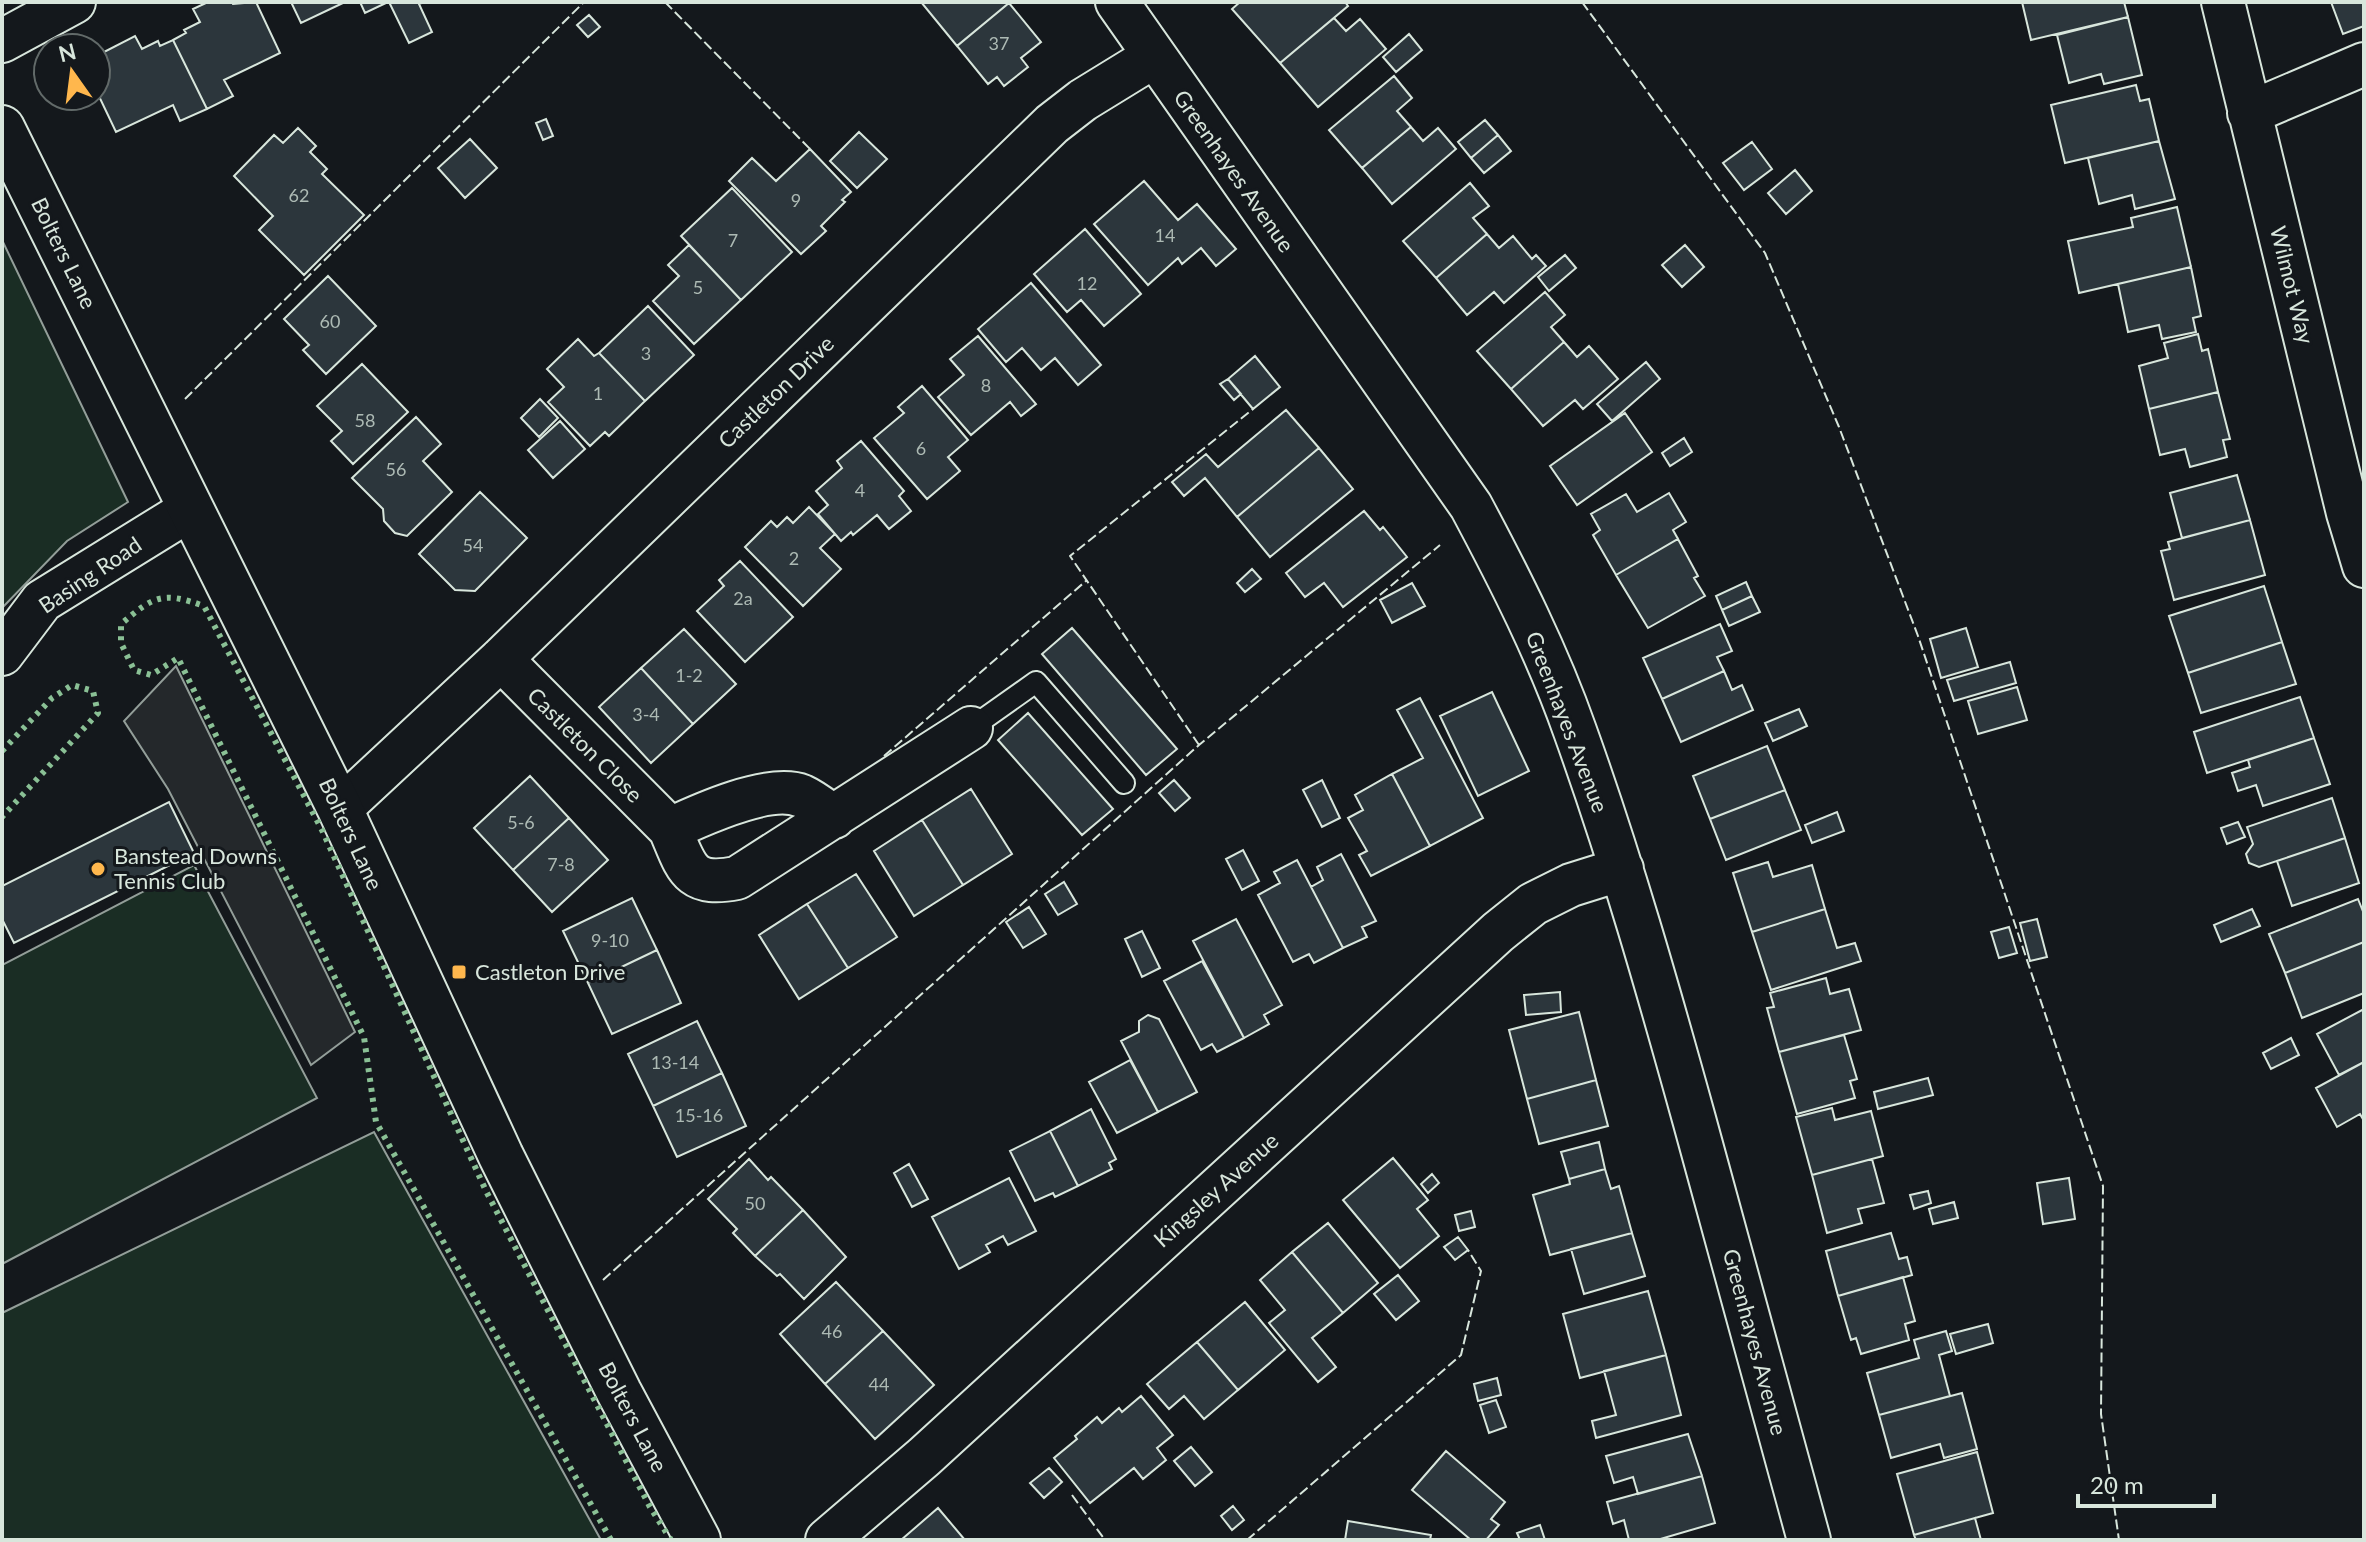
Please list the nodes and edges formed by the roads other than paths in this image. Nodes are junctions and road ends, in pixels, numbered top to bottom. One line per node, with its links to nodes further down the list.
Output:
1 (74, 2): 4 (street)
2 (1117, 2): 5 (street, Greenhayes Avenue)
3 (2223, 2): 7 (street, Wilmot Way)
4 (2, 41)
5 (1153, 57): 12 (street, Castleton Drive); 18 (street, Greenhayes Avenue)
6 (2364, 64): 7 (street)
7 (2249, 113): 10 (street, Wilmot Way)
8 (2, 128): 9 (main road, Bolters Lane)
9 (191, 509): 11 (street, Basing Road); 15 (main road, Bolters Lane)
10 (2364, 566)
11 (2, 654)
12 (501, 659): 15 (street, Castleton Drive); 17 (street, Castleton Close)
13 (971, 728): 14 (lane); 16 (street, Castleton Close)
14 (1124, 783)
15 (340, 809): 19 (main road, Bolters Lane)
16 (834, 817): 17 (street); 17 (street, Castleton Close)
17 (670, 829)
18 (1622, 869): 20 (street, Kingsley Avenue); 21 (street, Greenhayes Avenue)
19 (698, 1540)
20 (827, 1540)
21 (1809, 1540)

